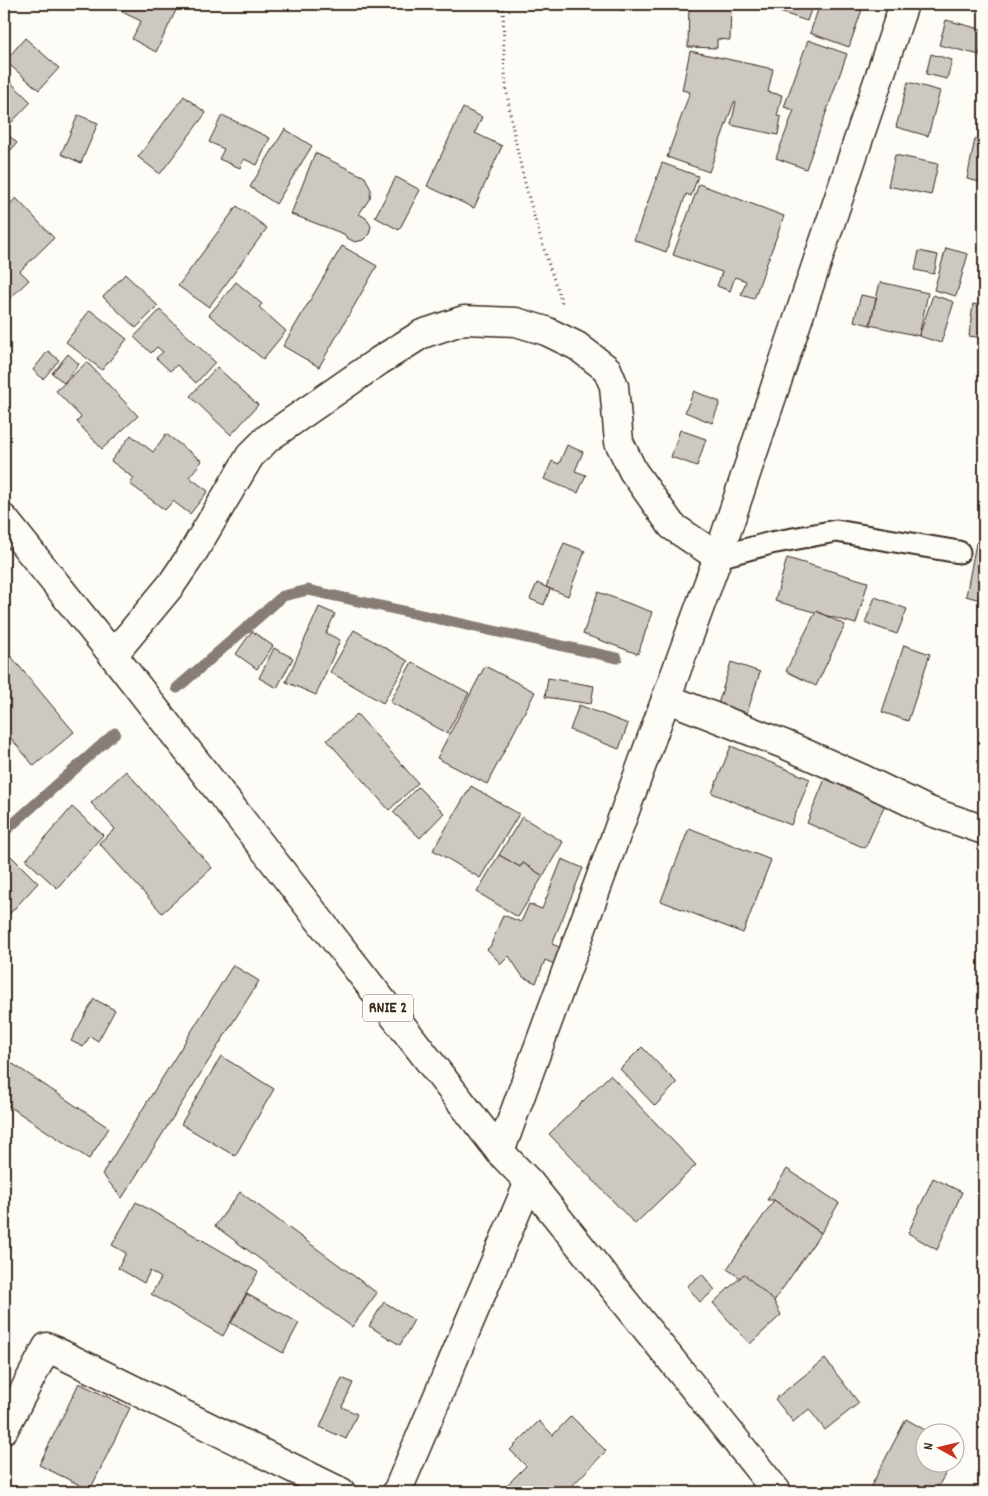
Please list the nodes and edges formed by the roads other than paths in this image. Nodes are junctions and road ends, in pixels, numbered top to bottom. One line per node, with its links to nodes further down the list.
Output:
1 (904, 4): 4 (street)
2 (4, 519): 5 (street, RNIE 2)
3 (959, 552): 4 (lane)
4 (718, 557): 5 (street); 6 (street)
5 (113, 655): 8 (street, RNIE 2)
6 (666, 698): 7 (street); 8 (street)
7 (984, 830)
8 (500, 1152): 9 (street, RNIE 2)
9 (530, 1182): 12 (street); 13 (street, RNIE 2)
10 (4, 1430): 11 (street)
11 (341, 1492)
12 (397, 1492)
13 (777, 1492)

